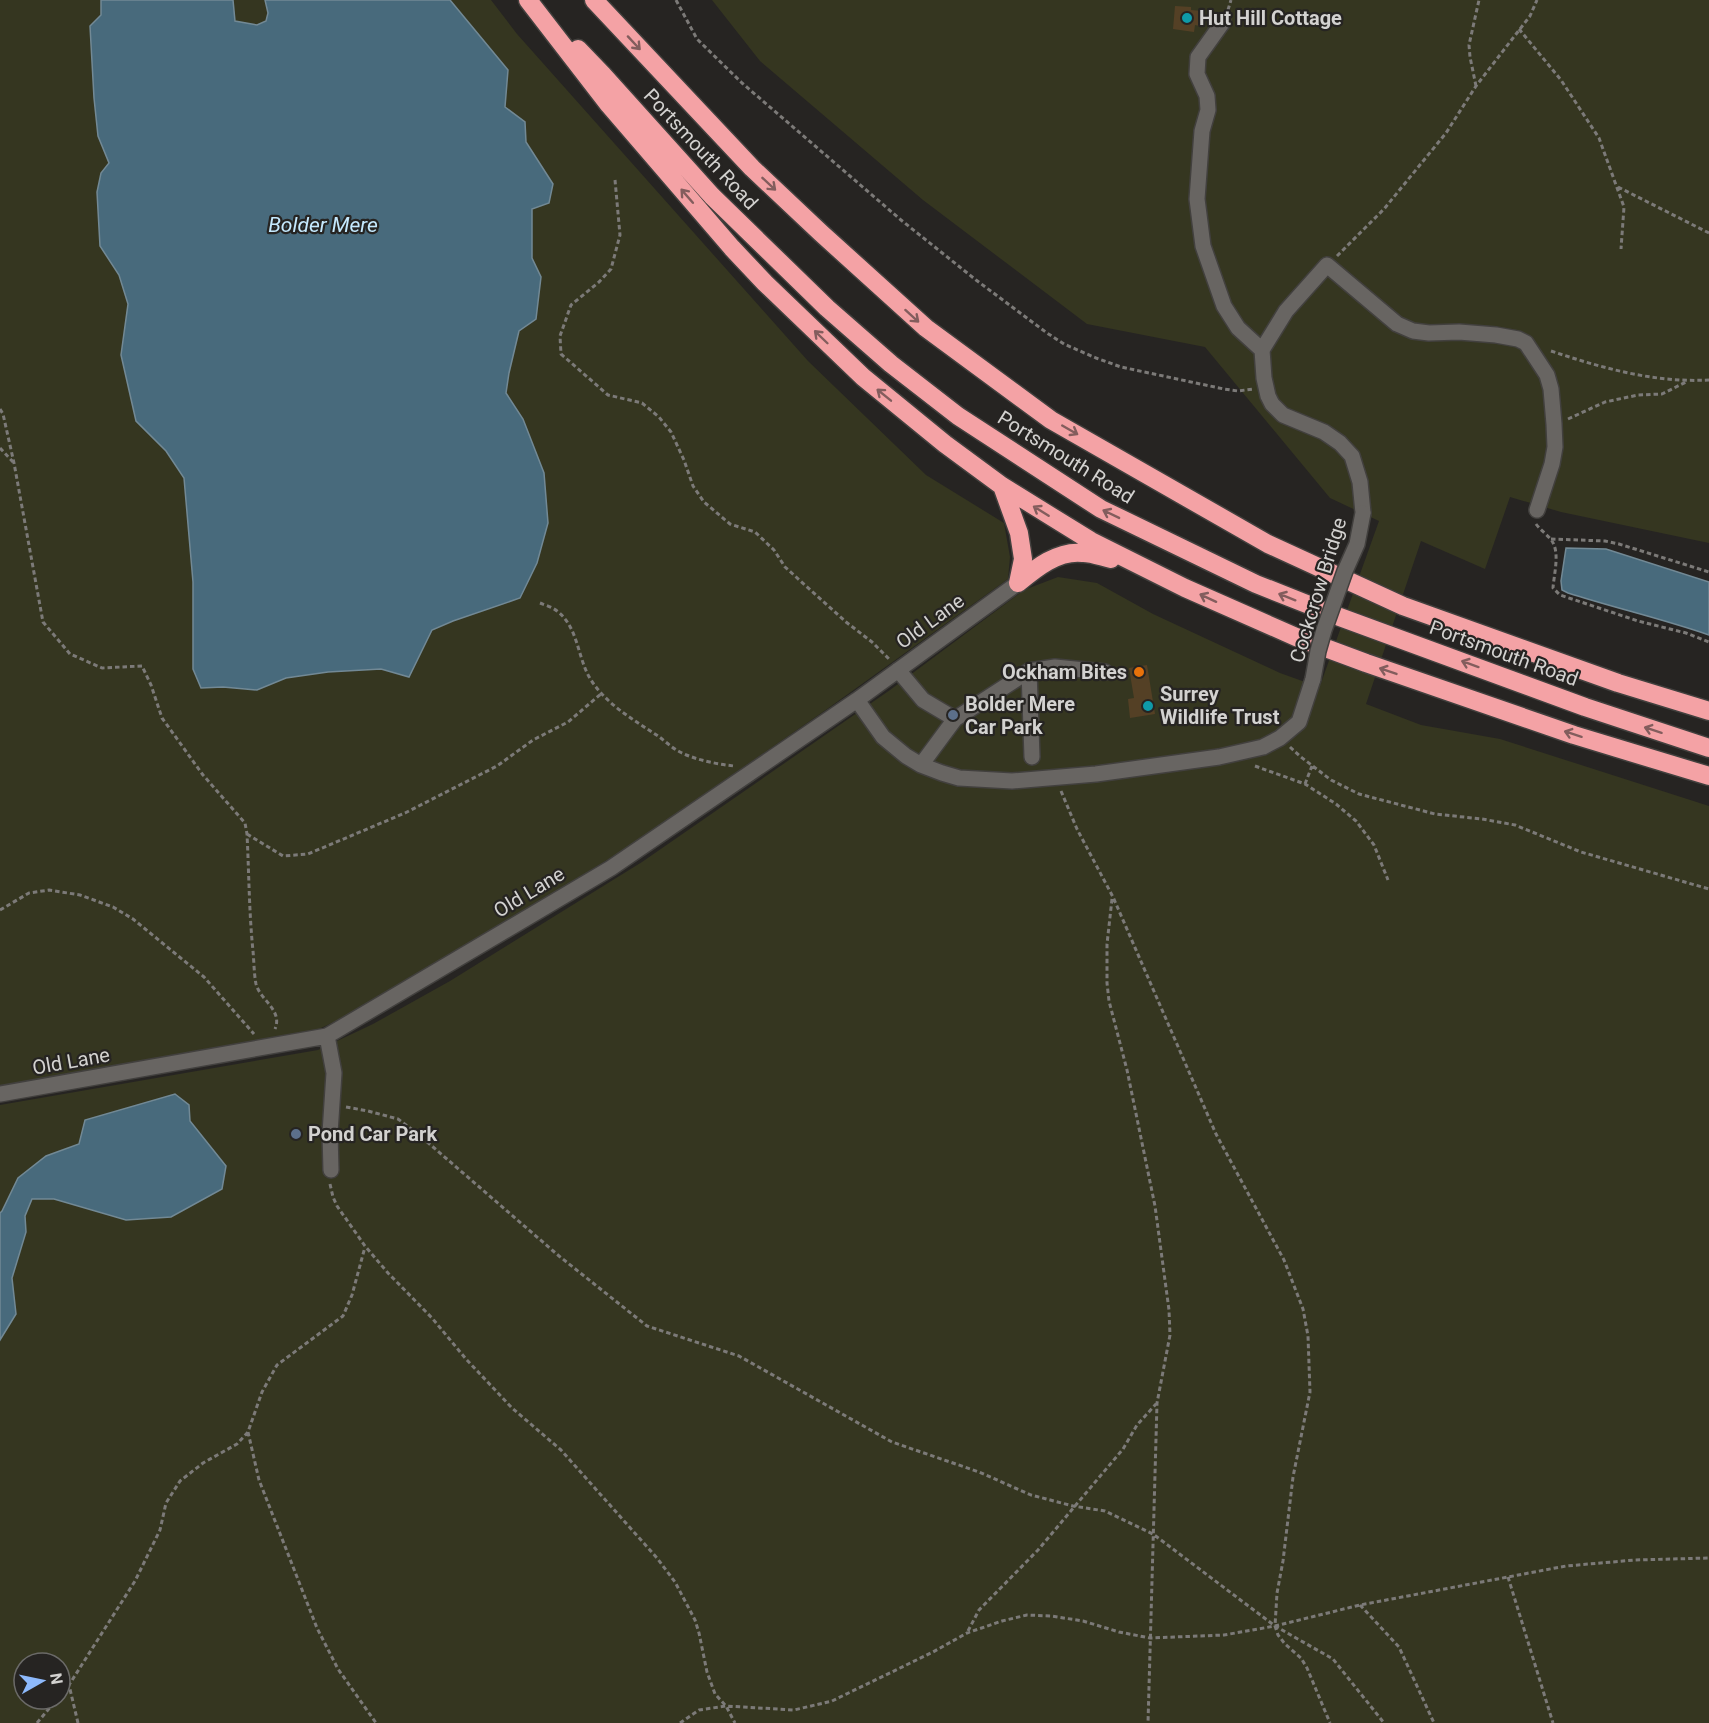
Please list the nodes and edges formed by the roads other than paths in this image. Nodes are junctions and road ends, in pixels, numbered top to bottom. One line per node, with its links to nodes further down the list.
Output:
1 (529, 0): 5 (highway, one-way to 1); 15 (highway, Portsmouth Road, one-way to 1)
2 (594, 0): 13 (highway, Portsmouth Road, one-way to 13)
3 (1223, 22): 4 (street)
4 (1262, 350): 6 (street); 17 (street, Cockcrow Bridge, bridge)
5 (1002, 486): 7 (highway, one-way to 5); 8 (highway)
6 (1538, 510)
7 (1139, 565): 8 (highway); 18 (highway, one-way to 7)
8 (1018, 583): 9 (street, Old Lane)
9 (898, 670): 12 (street, Old Lane); 14 (street)
10 (1029, 671): 11 (street); 14 (street); 16 (street)
11 (1104, 672)
12 (857, 700): 17 (street); 19 (street, Old Lane)
13 (1704, 709)
14 (955, 719): 17 (street)
15 (1709, 748)
16 (1032, 757)
17 (921, 765)
18 (1709, 776)
19 (327, 1036): 20 (street, Old Lane); 21 (street)
20 (0, 1094)
21 (331, 1170)

